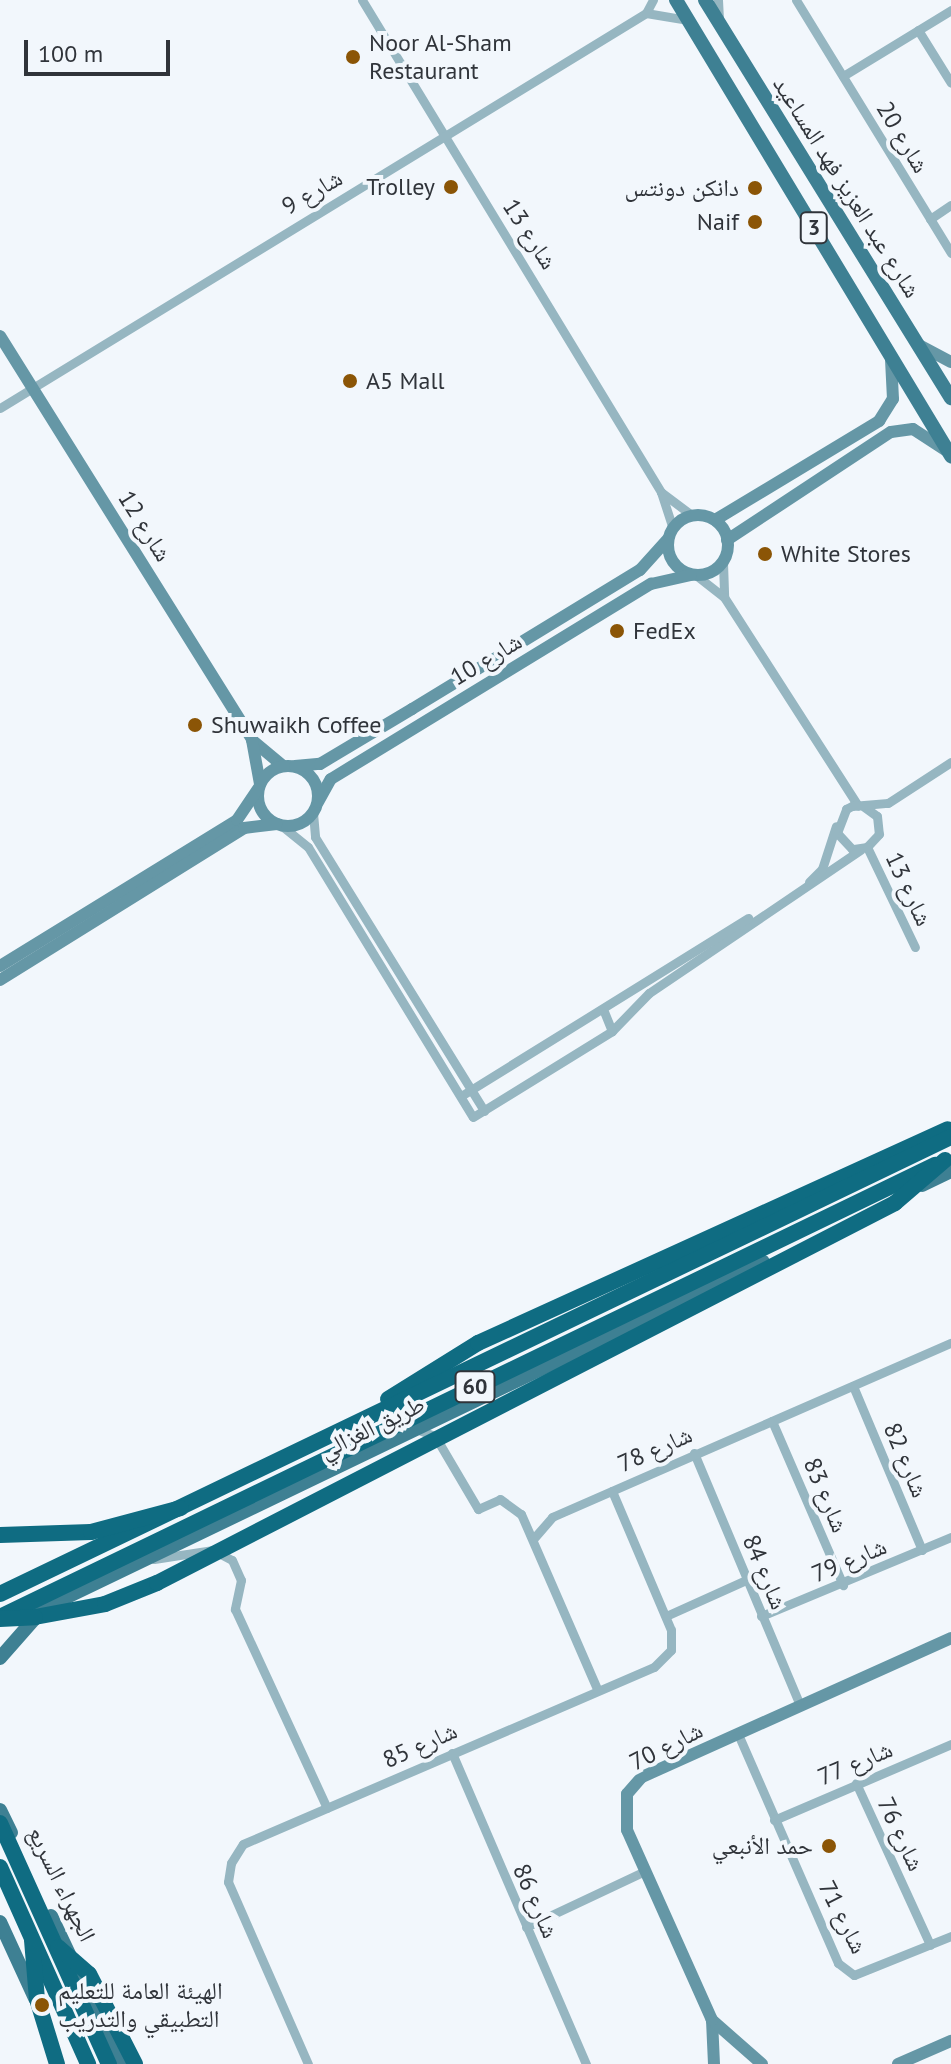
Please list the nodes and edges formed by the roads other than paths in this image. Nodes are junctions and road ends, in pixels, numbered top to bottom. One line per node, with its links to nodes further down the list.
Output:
1 (362, 0): 14 (street, شارع 13)
2 (653, 0): 8 (street)
3 (676, 0): 9 (main road, شارع عبد العزيز فهد المساعيد / 3)
4 (705, 0): 10 (main road, شارع عبد العزيز فهد المساعيد / 3)
5 (718, 0): 10 (street)
6 (796, 0): 12 (street, شارع 20)
7 (951, 10): 11 (street)
8 (646, 13): 9 (street); 14 (street, شارع 9)
9 (689, 20): 20 (main road, شارع عبد العزيز فهد المساعيد / 3)
10 (719, 23): 19 (main road, شارع عبد العزيز فهد المساعيد / 3)
11 (918, 30): 12 (street); 13 (street)
12 (843, 76): 16 (street, شارع 20)
13 (951, 83)
14 (444, 137): 22 (street, شارع 9); 26 (street, شارع 13)
15 (951, 205): 16 (street)
16 (930, 219): 17 (street, شارع 20)
17 (951, 253)
18 (0, 336): 22 (street, شارع 12)
19 (919, 345): 21 (street); 23 (main road, شارع عبد العزيز فهد المساعيد / 3)
20 (889, 352): 25 (main road, شارع عبد العزيز فهد المساعيد / 3); 28 (street)
21 (951, 362)
22 (31, 385): 24 (street, شارع 9); 34 (street, شارع 12)
23 (951, 398)
24 (0, 408)
25 (950, 455): 30 (street)
26 (661, 492): 27 (street, شارع 13); 29 (street, شارع 13)
27 (692, 515): 28 (street); 29 (street)
28 (715, 520): 30 (street)
29 (670, 534): 32 (street); 36 (street, شارع 10)
30 (727, 540): 31 (street)
31 (723, 563): 32 (street); 33 (street)
32 (694, 576): 33 (street); 41 (street, شارع 10)
33 (724, 597): 37 (street)
34 (252, 740): 36 (street, شارع 12); 38 (street, شارع 12)
35 (951, 762): 39 (street)
36 (289, 766): 38 (street); 41 (street)
37 (840, 784): 40 (street); 42 (street)
38 (259, 786): 44 (street); 46 (street)
39 (888, 803): 40 (street); 43 (street)
40 (861, 806): 42 (street); 43 (street)
41 (316, 807): 44 (street); 52 (street)
42 (837, 822): 45 (street, شارع 13); 50 (street)
43 (879, 822): 45 (street)
44 (280, 825): 46 (street); 52 (street)
45 (863, 848): 47 (street, شارع 13); 51 (street)
46 (121, 896): 48 (street); 49 (street)
47 (915, 947)
48 (0, 966)
49 (0, 980)
50 (603, 1009): 51 (street); 52 (street)
51 (612, 1031): 53 (street)
52 (465, 1093): 53 (street); 53 (street)
53 (484, 1111)
54 (951, 1129): 61 (main road, طريق الغزالي); 61 (highway)
55 (951, 1137): 66 (highway, طريق الغزالي / 60)
56 (949, 1163): 57 (main road, طريق الغزالي); 78 (highway, طريق الغزالي / 60, bridge); 78 (highway, bridge)
57 (934, 1179): 58 (street); 63 (main road, طريق الغزالي)
58 (951, 1182)
59 (951, 1343): 60 (street, شارع 78)
60 (853, 1386): 62 (street, شارع 78); 70 (street, شارع 82)
61 (388, 1399): 74 (main road, طريق الغزالي)
62 (772, 1421): 64 (street, شارع 78); 73 (street, شارع 83)
63 (419, 1430): 69 (street); 71 (main road, طريق الغزالي)
64 (694, 1453): 65 (street, شارع 78); 72 (street, شارع 84)
65 (612, 1491): 69 (street, شارع 78); 76 (street, شارع 85)
66 (181, 1508): 67 (highway, bridge); 75 (highway, طريق الغزالي / 60, bridge)
67 (0, 1535)
68 (951, 1537): 70 (street, شارع 79)
69 (534, 1538): 81 (street)
70 (922, 1550): 73 (street, شارع 79)
71 (154, 1559): 80 (main road, طريق الغزالي); 87 (street)
72 (746, 1580): 76 (street); 77 (street, شارع 84)
73 (843, 1585): 77 (street, شارع 79)
74 (0, 1586)
75 (0, 1594)
76 (666, 1616): 81 (street, شارع 85)
77 (761, 1616): 82 (street, شارع 84)
78 (0, 1618)
79 (951, 1638): 82 (street, شارع 70)
80 (0, 1658)
81 (597, 1689): 85 (street, شارع 85)
82 (800, 1705): 83 (street, شارع 70)
83 (738, 1734): 89 (street, شارع 71); 92 (street, شارع 70)
84 (951, 1744): 86 (street, شارع 77)
85 (452, 1753): 87 (street, شارع 85); 94 (street, شارع 86)
86 (856, 1783): 89 (street, شارع 77); 97 (street, شارع 76)
87 (327, 1808): 107 (street, شارع 85)
88 (0, 1810): 105 (main road, الجهراء السريع)
89 (774, 1820): 97 (street, شارع 71)
90 (0, 1823): 98 (highway, الجهراء السريع)
91 (0, 1867): 96 (highway, الجهراء السريع)
92 (645, 1871): 94 (street); 99 (street, شارع 70)
93 (0, 1922): 102 (main road)
94 (526, 1927): 108 (street, شارع 86)
95 (951, 1936): 97 (street, شارع 71)
96 (32, 1940): 101 (highway, bridge); 103 (highway, الجهراء السريع)
97 (930, 1945)
98 (58, 1947): 104 (highway, الجهراء السريع); 106 (highway, bridge)
99 (712, 2020): 109 (street, شارع 70); 110 (street, شارع 70)
100 (951, 2041): 112 (street)
101 (57, 2064)
102 (65, 2064)
103 (88, 2064)
104 (109, 2064)
105 (121, 2064)
106 (135, 2064)
107 (308, 2064)
108 (586, 2064)
109 (714, 2064)
110 (761, 2064): 111 (street)
111 (775, 2064)
112 (898, 2064)

